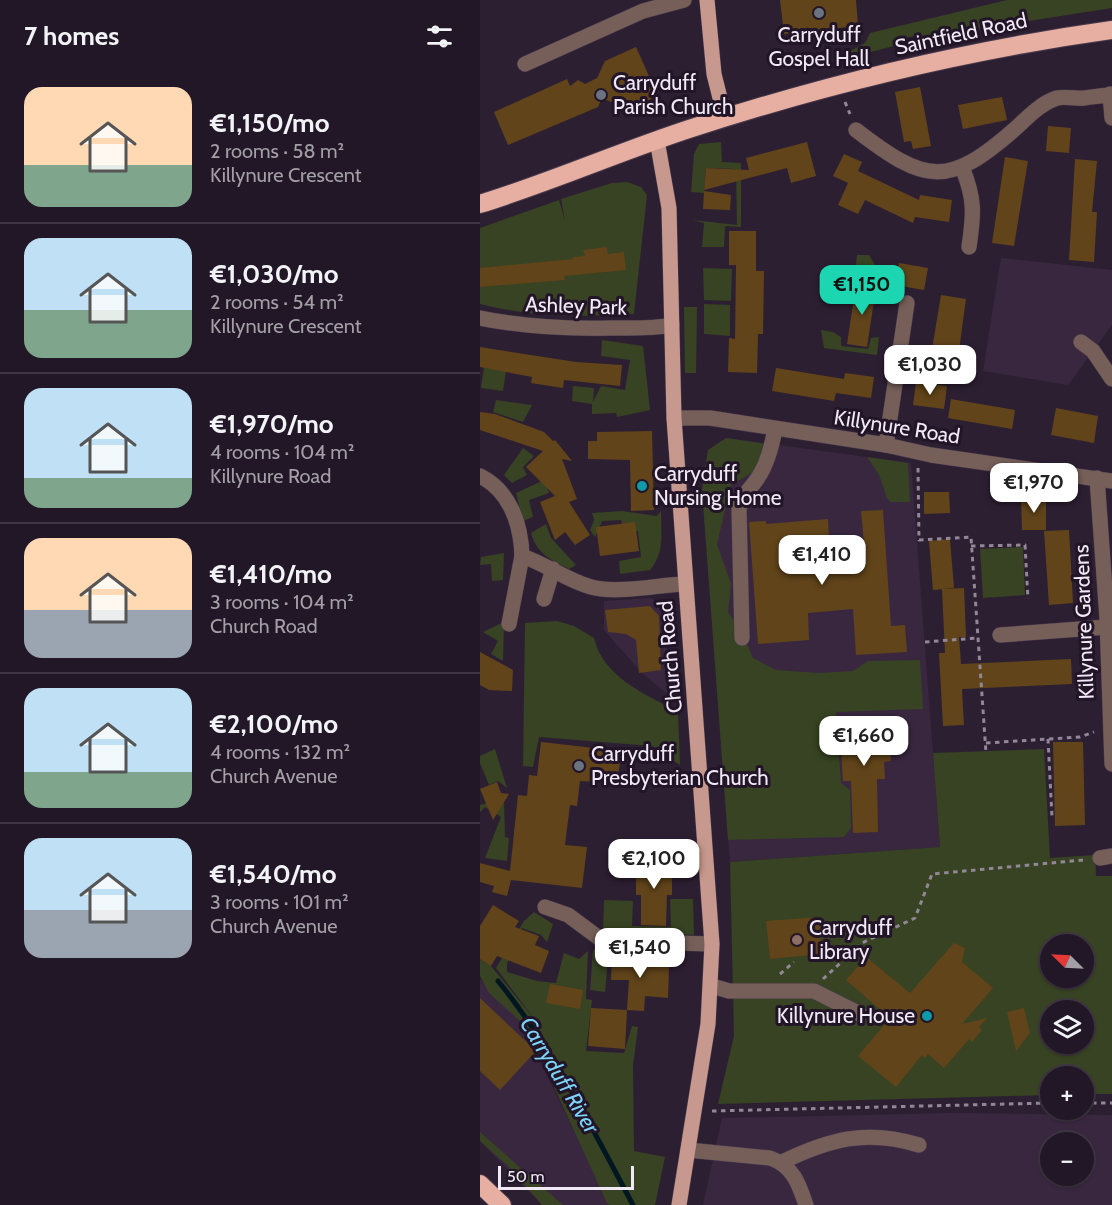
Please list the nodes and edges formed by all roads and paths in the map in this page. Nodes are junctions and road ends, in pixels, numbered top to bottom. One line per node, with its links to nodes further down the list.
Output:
1 (684, 0): 4 (street)
2 (708, 0): 6 (main road)
3 (1112, 30): 6 (highway, Saintfield Road)
4 (525, 64)
5 (1111, 94): 7 (street); 10 (street)
6 (725, 118): 9 (highway, Saintfield Road)
7 (1112, 118)
8 (856, 130): 10 (street)
9 (657, 140): 11 (highway, Saintfield Road); 15 (main road, Church Road)
10 (962, 167): 12 (street)
11 (480, 204)
12 (969, 247)
13 (907, 303): 20 (street)
14 (480, 318): 15 (street, Ashley Park)
15 (672, 326): 18 (main road, Church Road)
16 (1081, 342): 17 (street)
17 (1109, 376)
18 (674, 418): 19 (street, Killynure Road); 27 (main road, Church Road)
19 (775, 429): 20 (street, Killynure Road); 33 (street)
20 (886, 445): 23 (street, Killynure Road)
21 (918, 460): 24 (path)
22 (480, 476): 25 (street)
23 (1104, 479): 31 (street, Killynure Gardens)
24 (970, 546): 28 (path); 34 (path)
25 (522, 556): 26 (street); 30 (street)
26 (553, 569): 27 (street); 29 (street)
27 (685, 584): 44 (main road, Church Road)
28 (1028, 598)
29 (544, 599)
30 (509, 624)
31 (1107, 627): 32 (street); 36 (street, Killynure Gardens)
32 (1000, 635)
33 (742, 638)
34 (977, 638): 35 (path); 38 (path)
35 (925, 642)
36 (1110, 722): 37 (path); 40 (street, Killynure Gardens)
37 (1048, 739): 38 (path); 41 (path)
38 (986, 743): 39 (path)
39 (986, 753)
40 (1112, 764)
41 (1052, 817)
42 (1106, 857): 47 (path)
43 (545, 907): 44 (street)
44 (712, 944): 48 (main road, Church Road)
45 (794, 962): 46 (path)
46 (778, 975)
47 (818, 982)
48 (712, 986): 49 (street); 55 (main road, Church Road)
49 (860, 1014)
50 (1040, 1103): 53 (path)
51 (1094, 1103): 52 (path)
52 (1112, 1103)
53 (712, 1111)
54 (919, 1145): 56 (street)
55 (688, 1150): 56 (street); 58 (main road, Church Road)
56 (782, 1162): 60 (street)
57 (480, 1184): 59 (highway)
58 (679, 1204)
59 (502, 1205)
60 (807, 1205)

